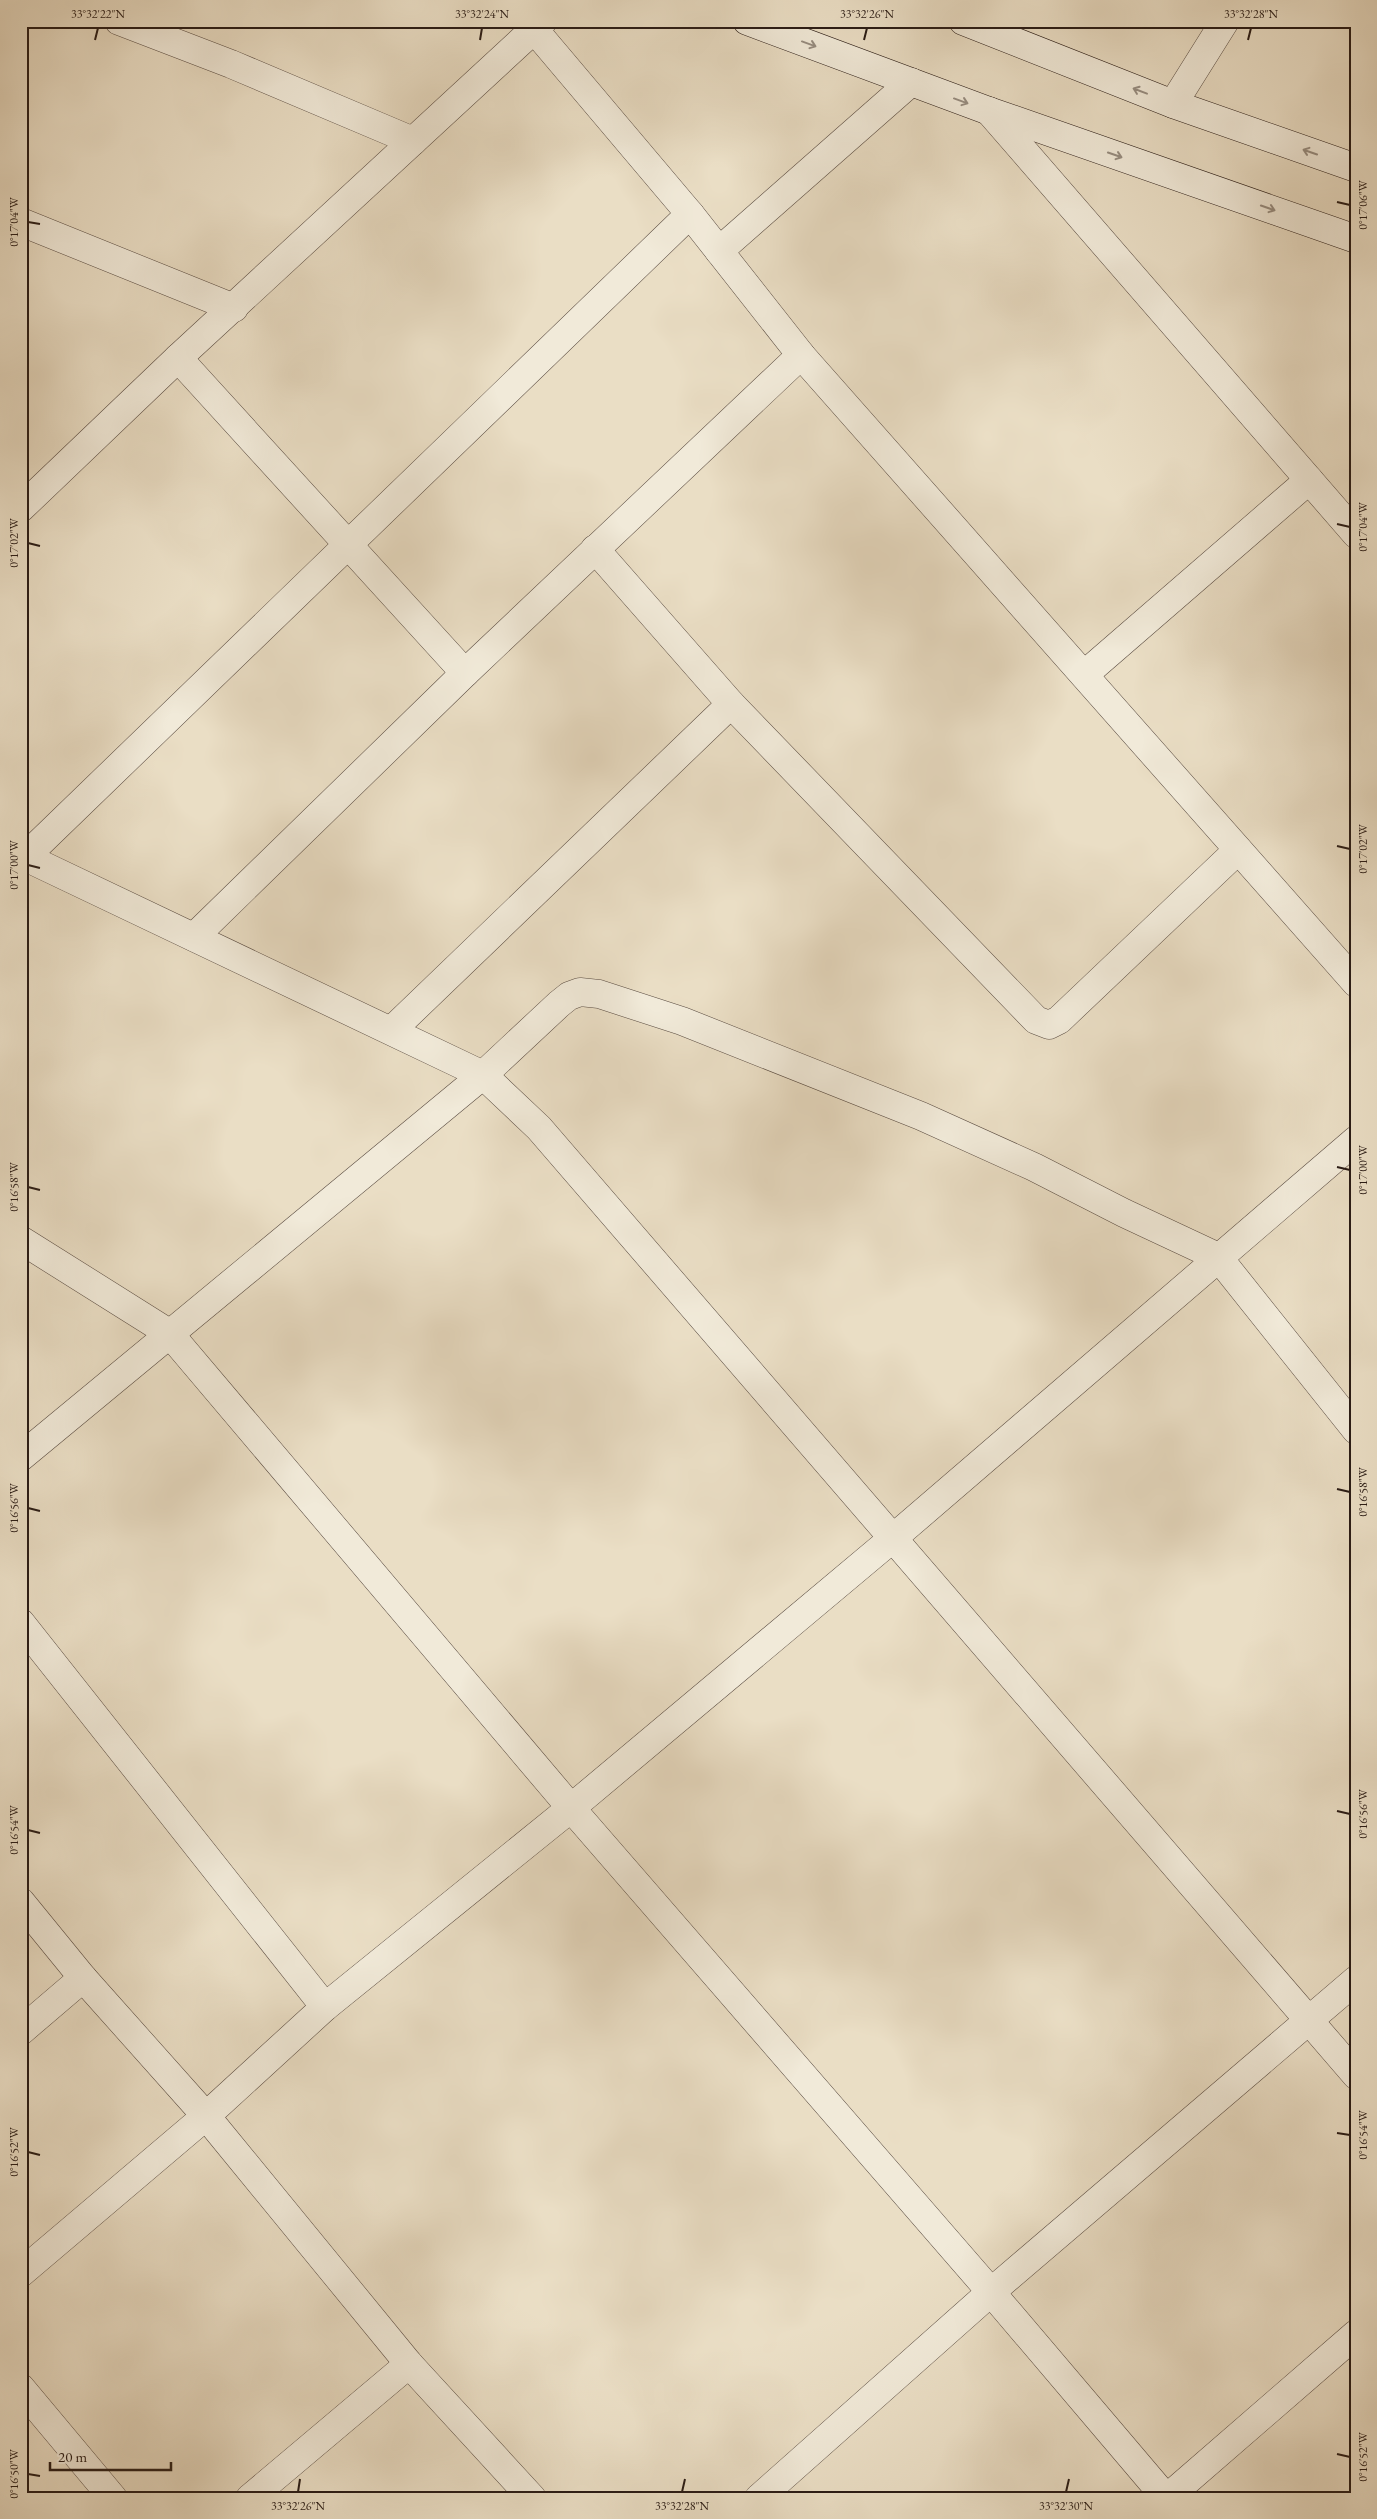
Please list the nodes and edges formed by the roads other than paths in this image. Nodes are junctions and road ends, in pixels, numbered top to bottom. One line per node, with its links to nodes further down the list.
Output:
1 (119, 21): 9 (street)
2 (747, 21): 6 (street, one-way to 6)
3 (963, 21): 7 (street, one-way to 3)
4 (1225, 21): 7 (street)
5 (535, 24): 9 (street); 11 (street)
6 (911, 82): 8 (street, one-way to 8); 14 (street)
7 (1173, 104): 10 (street, one-way to 7)
8 (988, 111): 13 (street, one-way to 13); 18 (street)
9 (413, 141): 15 (street)
10 (1356, 168)
11 (690, 214): 14 (street); 21 (street)
12 (21, 222): 15 (street)
13 (1356, 239)
14 (718, 250): 16 (street)
15 (234, 308): 17 (street)
16 (801, 355): 22 (street); 24 (street)
17 (178, 358): 19 (street); 21 (street)
18 (1309, 480): 20 (street); 24 (street)
19 (21, 508)
20 (1356, 534)
21 (348, 543): 23 (street); 27 (street)
22 (595, 549): 23 (street); 25 (street)
23 (465, 673): 28 (street)
24 (1085, 674): 26 (street)
25 (731, 704): 26 (street); 30 (street)
26 (1238, 850): 29 (street)
27 (23, 856): 28 (street)
28 (194, 937): 30 (street)
29 (1356, 983)
30 (392, 1030): 31 (street)
31 (483, 1075): 34 (street); 35 (street); 38 (street)
32 (1356, 1140): 34 (street)
33 (21, 1240): 35 (street)
34 (1218, 1257): 36 (street); 38 (street)
35 (169, 1333): 37 (street); 40 (street)
36 (1356, 1430)
37 (21, 1457)
38 (892, 1539): 40 (street); 45 (street)
39 (21, 1623): 44 (street)
40 (571, 1808): 44 (street); 50 (street)
41 (21, 1902): 42 (street)
42 (83, 1978): 46 (street); 48 (street)
43 (1356, 1980): 45 (street)
44 (325, 2007): 48 (street)
45 (1308, 2018): 47 (street); 50 (street)
46 (21, 2031)
47 (1356, 2075)
48 (206, 2116): 49 (street); 52 (street)
49 (21, 2273)
50 (991, 2292): 57 (street); 58 (street)
51 (1356, 2334): 58 (street)
52 (409, 2364): 55 (street); 56 (street)
53 (21, 2388): 54 (street)
54 (113, 2498)
55 (250, 2498)
56 (532, 2498)
57 (759, 2498)
58 (1166, 2498)

